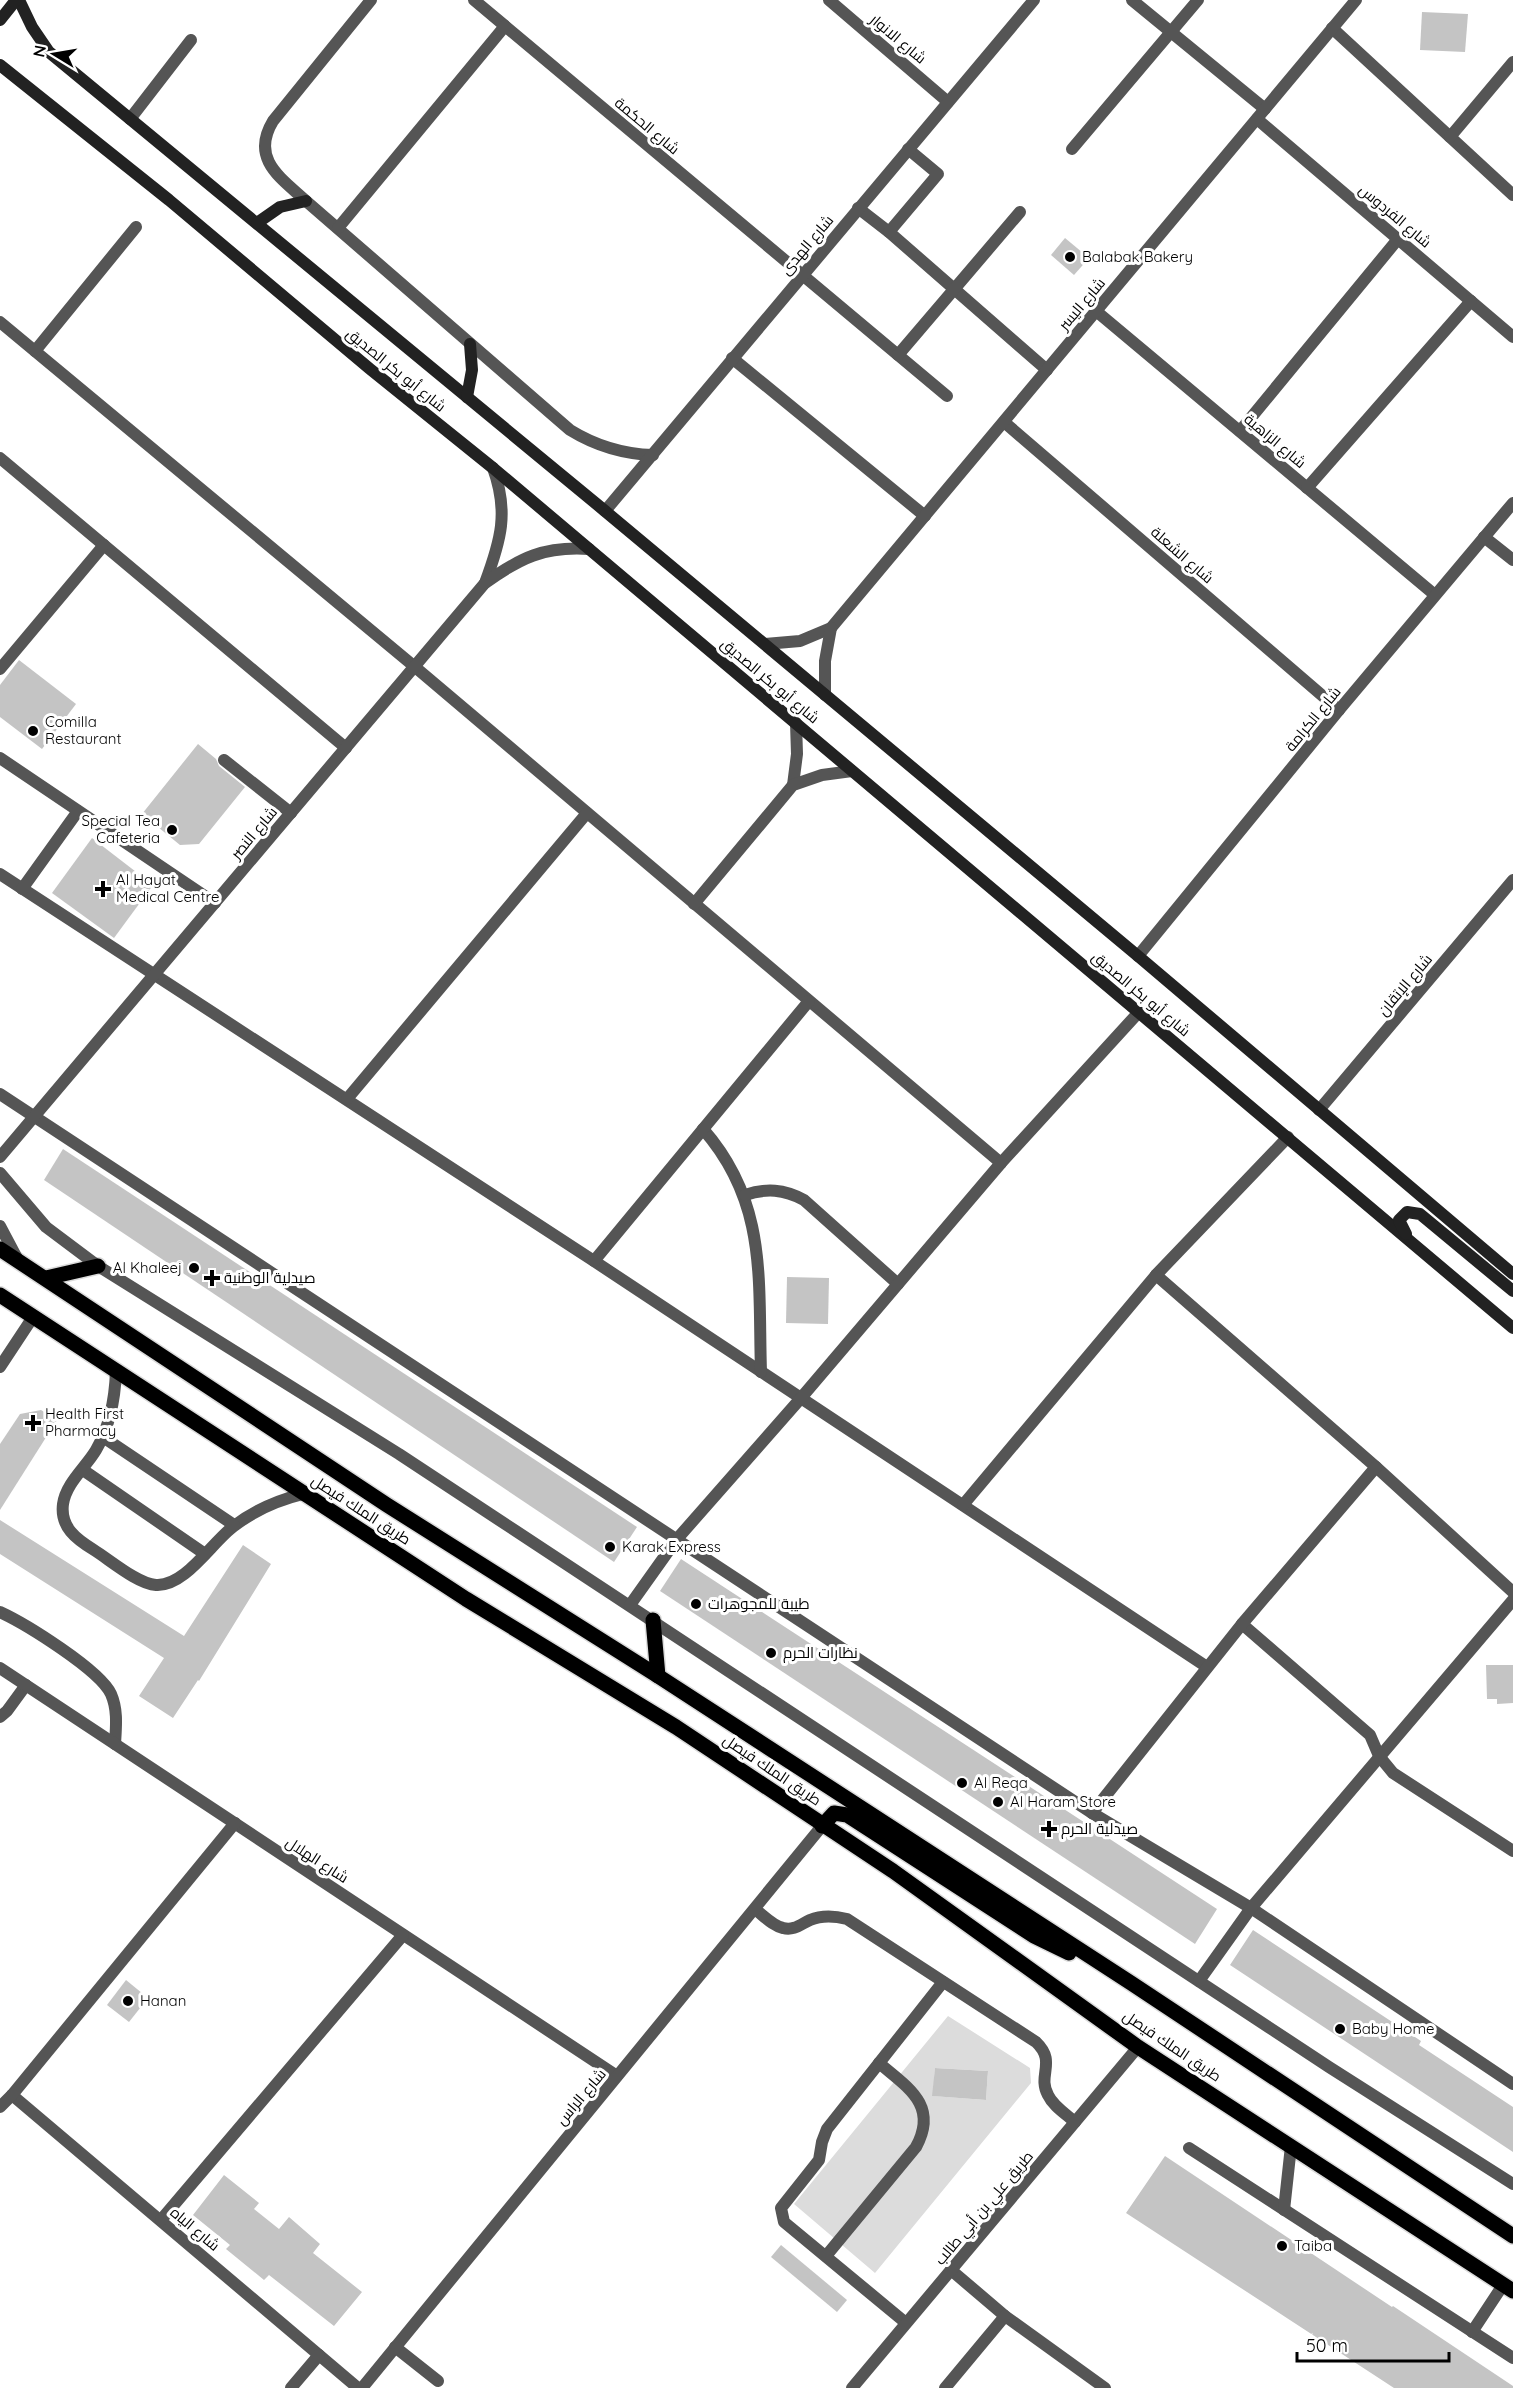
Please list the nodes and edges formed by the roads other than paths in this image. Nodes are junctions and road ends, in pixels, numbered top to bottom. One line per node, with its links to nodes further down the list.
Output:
1 (18, 0): 9 (street); 18 (street, شارع أبو بكر الصديق)
2 (371, 0): 23 (street)
3 (474, 0): 10 (street, شارع الحكمة)
4 (829, 0): 16 (street, شارع الانوار)
5 (1034, 0): 16 (street, شارع الهدى)
6 (1132, 0): 12 (street, شارع الفردوس)
7 (1198, 0): 12 (street)
8 (1356, 0): 11 (street, شارع اليسر)
9 (0, 20)
10 (505, 26): 28 (street); 31 (street, شارع الحكمة)
11 (1332, 28): 17 (street, شارع اليسر); 19 (street)
12 (1171, 32): 17 (street, شارع الفردوس); 21 (street)
13 (191, 40): 18 (street)
14 (1513, 62): 19 (street)
15 (0, 65): 48 (street, شارع أبو بكر الصديق)
16 (948, 102): 20 (street, شارع الهدى)
17 (1261, 114): 30 (street, شارع الفردوس); 34 (street, شارع اليسر)
18 (130, 119): 26 (street, شارع أبو بكر الصديق)
19 (1450, 137): 22 (street)
20 (908, 149): 24 (street, شارع الهدى); 29 (street)
21 (1072, 149)
22 (1513, 195)
23 (306, 201): 26 (street); 28 (street)
24 (858, 208): 29 (street); 31 (street, شارع الهدى)
25 (1020, 212): 32 (street)
26 (257, 223): 42 (street, شارع أبو بكر الصديق)
27 (136, 227): 38 (street)
28 (338, 228): 37 (street)
29 (889, 232): 32 (street)
30 (1398, 239): 33 (street, شارع الفردوس); 45 (street)
31 (802, 276): 39 (street, شارع الحكمة); 40 (street, شارع الهدى)
32 (955, 290): 39 (street); 41 (street)
33 (1471, 301): 36 (street, شارع الفردوس); 49 (street)
34 (1096, 311): 41 (street, شارع اليسر); 45 (street, شارع الزاهية)
35 (0, 322): 38 (street)
36 (1513, 337)
37 (470, 344): 42 (street); 46 (street)
38 (35, 351): 61 (street)
39 (898, 355): 43 (street, شارع الحكمة)
40 (732, 358): 46 (street, شارع الهدى); 52 (street)
41 (1047, 370): 44 (street, شارع اليسر)
42 (467, 396): 51 (street, شارع أبو بكر الصديق)
43 (947, 396)
44 (1004, 422): 52 (street, شارع اليسر); 64 (street, شارع الشعلة)
45 (1240, 431): 49 (street, شارع الزاهية)
46 (653, 455): 51 (street, شارع الهدى)
47 (0, 458): 54 (street)
48 (493, 468): 55 (street, شارع أبو بكر الصديق); 57 (street, شارع النصر)
49 (1307, 488): 58 (street, شارع الزاهية)
50 (1513, 502): 53 (street, شارع الكرامة)
51 (605, 511): 60 (street, شارع أبو بكر الصديق)
52 (925, 516): 59 (street, شارع اليسر)
53 (1484, 537): 56 (street); 58 (street, شارع الكرامة)
54 (104, 545): 62 (street); 66 (street)
55 (589, 549): 57 (street, شارع النصر); 65 (street, شارع أبو بكر الصديق)
56 (1513, 560)
57 (485, 583): 61 (street, شارع النصر)
58 (1435, 595): 64 (street, شارع الكرامة)
59 (831, 628): 60 (street, شارع اليسر); 63 (street, شارع اليسر)
60 (765, 644): 63 (street, شارع أبو بكر الصديق)
61 (415, 667): 66 (street, شارع النصر); 73 (street)
62 (0, 669)
63 (825, 694): 79 (street, شارع أبو بكر الصديق)
64 (1339, 710): 79 (street, شارع الكرامة)
65 (796, 723): 69 (street, شارع أبو بكر الصديق); 70 (street)
66 (346, 748): 72 (street, شارع النصر)
67 (0, 759): 71 (street)
68 (224, 760): 72 (street)
69 (852, 771): 70 (street); 82 (street, شارع أبو بكر الصديق)
70 (793, 785): 78 (street)
71 (78, 811): 76 (street); 77 (street)
72 (291, 813): 77 (street, شارع النصر)
73 (587, 813): 78 (street); 84 (street)
74 (0, 874): 76 (street)
75 (1513, 880): 85 (street, شارع الإتقان)
76 (22, 889): 80 (street)
77 (215, 903): 80 (street, شارع النصر)
78 (694, 904): 81 (street)
79 (1138, 957): 85 (street, شارع أبو بكر الصديق)
80 (155, 974): 84 (street); 86 (street, شارع النصر)
81 (809, 1001): 87 (street); 90 (street)
82 (1138, 1011): 88 (street, شارع أبو بكر الصديق); 90 (street)
83 (0, 1094): 86 (street)
84 (347, 1100): 97 (street)
85 (1319, 1110): 99 (street, شارع أبو بكر الصديق)
86 (34, 1117): 89 (street, شارع النصر); 117 (street)
87 (703, 1129): 92 (street); 97 (street)
88 (1287, 1137): 94 (street, شارع أبو بكر الصديق); 100 (street)
89 (0, 1157)
90 (1001, 1163): 102 (street)
91 (0, 1173): 98 (street)
92 (745, 1195): 102 (street); 109 (street)
93 (0, 1226): 96 (street)
94 (1410, 1240): 103 (street); 106 (street, شارع أبو بكر الصديق)
95 (0, 1249): 96 (main road, طريق الملك فيصل)
96 (18, 1261): 101 (main road, طريق الملك فيصل)
97 (594, 1262): 109 (street)
98 (98, 1266): 101 (main road); 121 (street)
99 (1513, 1274)
100 (1156, 1275): 112 (street); 115 (street)
101 (46, 1278): 127 (main road, طريق الملك فيصل)
102 (898, 1284): 110 (street)
103 (1513, 1291)
104 (0, 1295): 105 (main road, طريق الملك فيصل)
105 (33, 1317): 107 (street); 108 (main road, طريق الملك فيصل)
106 (1513, 1328)
107 (1, 1362)
108 (116, 1371): 111 (street); 114 (main road, طريق الملك فيصل)
109 (761, 1372): 110 (street)
110 (801, 1398): 115 (street); 117 (street)
111 (103, 1437): 113 (street); 116 (street)
112 (1376, 1467): 119 (street); 124 (street)
113 (82, 1470): 118 (street); 118 (street)
114 (303, 1494): 116 (street); 134 (main road, طريق الملك فيصل)
115 (963, 1505): 125 (street)
116 (234, 1525): 118 (street)
117 (677, 1539): 121 (street); 132 (street)
118 (205, 1554)
119 (1513, 1592)
120 (1513, 1600): 131 (street)
121 (630, 1605): 123 (street)
122 (0, 1612): 130 (street)
123 (653, 1620): 127 (main road); 139 (street)
124 (1242, 1624): 125 (street); 131 (street)
125 (1207, 1667): 132 (street)
126 (0, 1668): 128 (street, شارع الهلال)
127 (658, 1676): 141 (main road, طريق الملك فيصل)
128 (26, 1685): 129 (street); 130 (street, شارع الهلال)
129 (0, 1718)
130 (115, 1744): 133 (street, شارع الهلال)
131 (1380, 1756): 135 (street); 136 (street)
132 (1092, 1813): 136 (street)
133 (235, 1823): 138 (street, شارع الهلال); 146 (street)
134 (822, 1826): 137 (street, شارع الراس); 141 (main road); 142 (main road, طريق الملك فيصل)
135 (1513, 1851)
136 (1251, 1908): 139 (street); 145 (street)
137 (756, 1910): 140 (street); 144 (street, شارع الراس)
138 (403, 1935): 144 (street, شارع الهلال); 153 (street)
139 (1199, 1980): 151 (street)
140 (943, 1982): 143 (street); 148 (street)
141 (1131, 1983): 154 (main road, طريق الملك فيصل)
142 (1138, 2047): 148 (street, طريق علي بن أبي طالب); 149 (main road, طريق الملك فيصل)
143 (879, 2063): 155 (street); 155 (street)
144 (617, 2076): 161 (street, شارع الراس)
145 (1513, 2084)
146 (12, 2095): 147 (street); 153 (street, شارع الياه)
147 (0, 2107)
148 (1075, 2122): 156 (street, طريق علي بن أبي طالب)
149 (1291, 2146): 152 (street); 157 (main road, طريق الملك فيصل)
150 (1189, 2148): 152 (street)
151 (1513, 2184)
152 (1284, 2210): 160 (street)
153 (161, 2220): 162 (street, شارع الياه)
154 (1513, 2236)
155 (826, 2256): 159 (street)
156 (951, 2270): 158 (street); 159 (street, طريق علي بن أبي طالب)
157 (1508, 2288): 160 (street)
158 (1005, 2316): 169 (street); 170 (street)
159 (906, 2323): 168 (street, طريق علي بن أبي طالب)
160 (1472, 2332): 163 (street)
161 (396, 2347): 164 (street); 167 (street, شارع الراس)
162 (320, 2355): 165 (street); 166 (street, شارع الياه)
163 (1513, 2358)
164 (438, 2381)
165 (291, 2388)
166 (358, 2388)
167 (362, 2388)
168 (852, 2388)
169 (945, 2388)
170 (1105, 2388)

